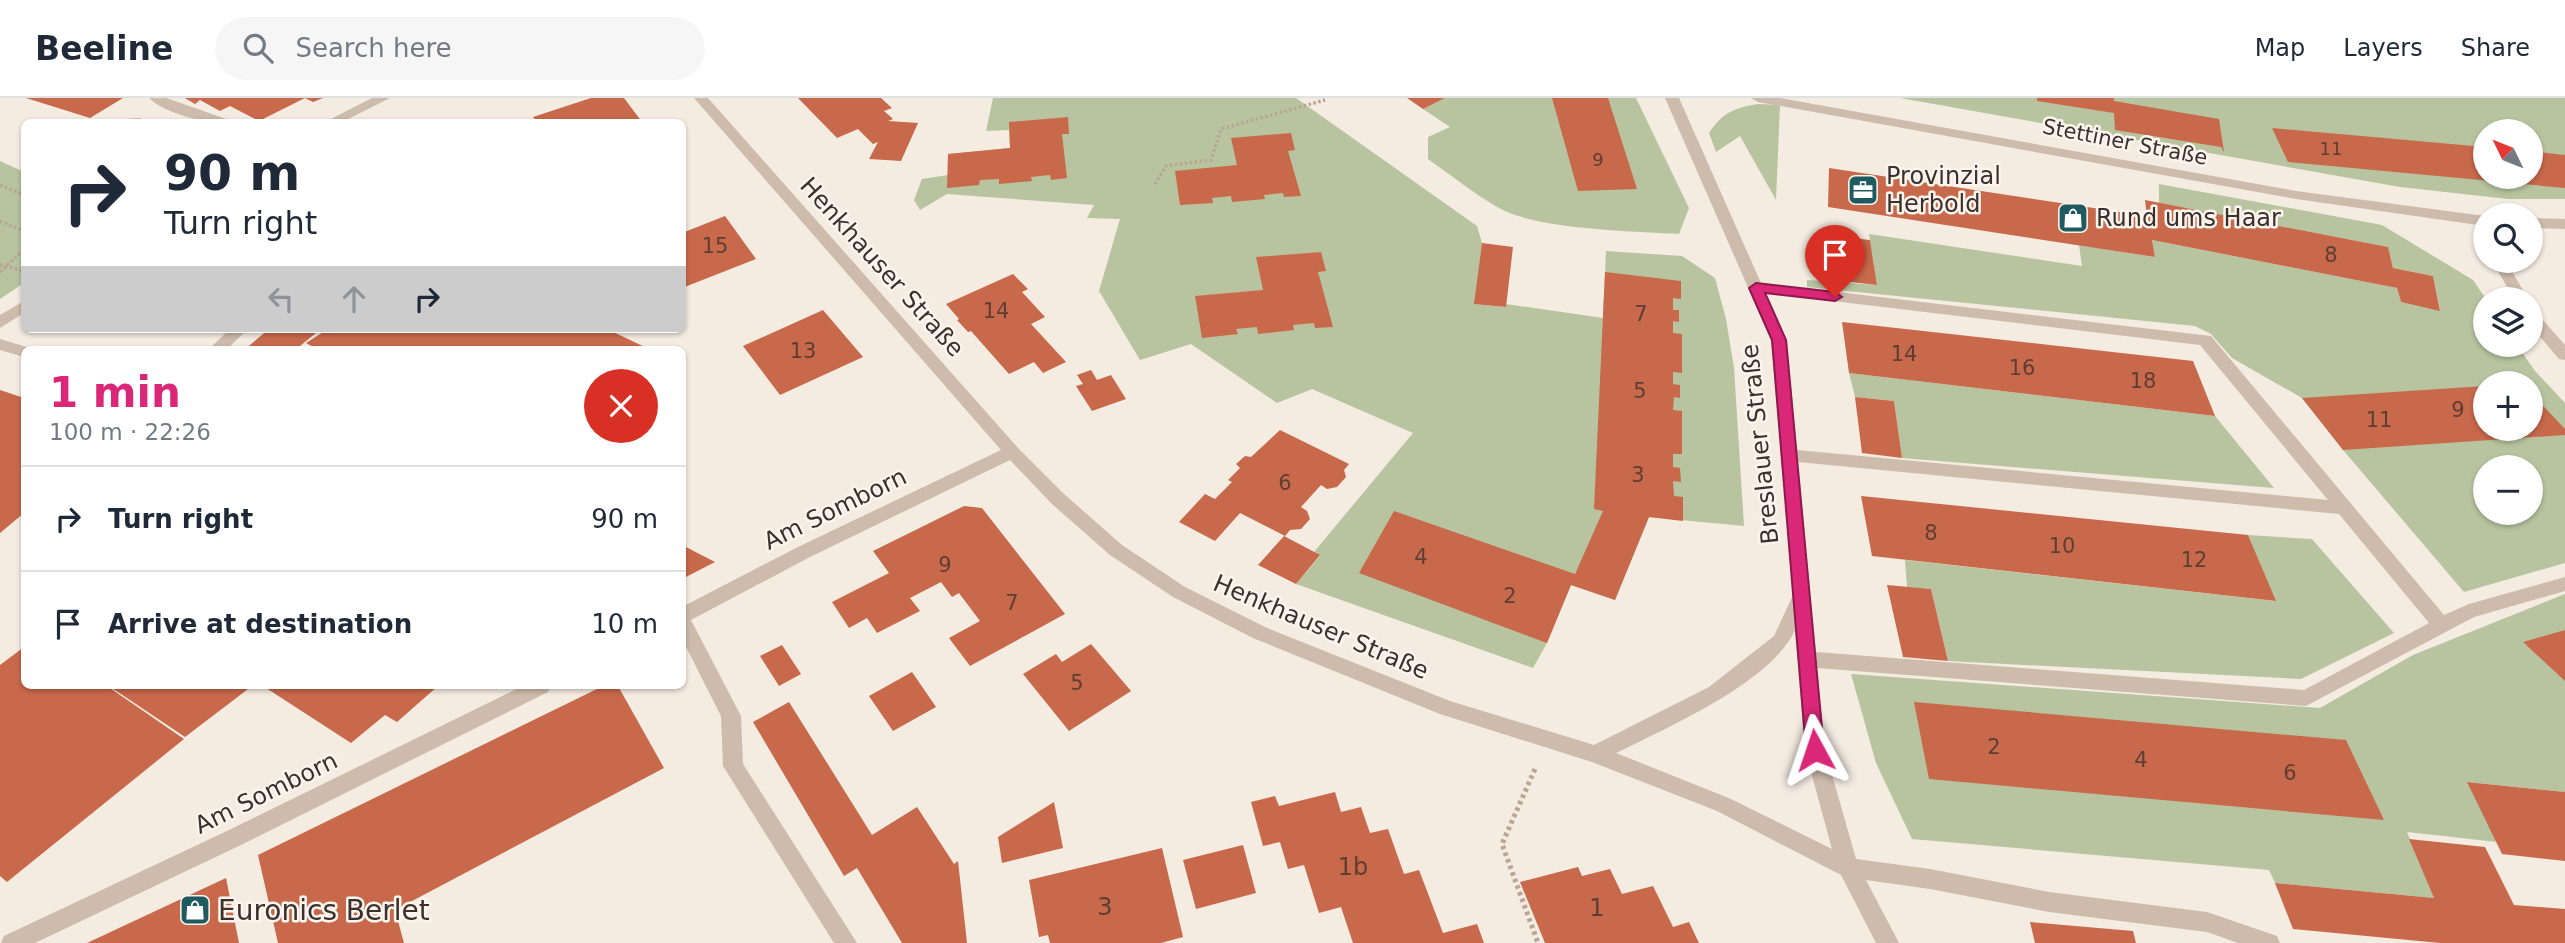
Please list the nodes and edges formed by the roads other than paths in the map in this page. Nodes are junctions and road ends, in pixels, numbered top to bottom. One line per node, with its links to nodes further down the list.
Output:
1 (156, 98): 6 (street)
2 (383, 98): 7 (street)
3 (701, 98): 20 (street, Henkhauser Straße)
4 (1672, 98): 11 (street, Breslauer Straße)
5 (1758, 98): 8 (street, Stettiner Straße)
6 (217, 119)
7 (338, 119)
8 (2473, 220)
9 (2543, 224): 10 (street)
10 (2565, 225)
11 (1756, 288): 21 (street, Breslauer Straße); 22 (street)
12 (21, 308): 13 (street)
13 (0, 323)
14 (2543, 330): 19 (street)
15 (235, 333): 17 (street)
16 (0, 344): 18 (street)
17 (221, 346)
18 (21, 351)
19 (2565, 355)
20 (1012, 452): 25 (street, Am Somborn); 30 (street, Henkhauser Straße)
21 (1790, 455): 22 (street); 24 (street, Breslauer Straße)
22 (2343, 508): 27 (street)
23 (2565, 584): 27 (street)
24 (1802, 595): 28 (street, Breslauer Straße); 30 (street, Breslauer Straße)
25 (686, 616)
26 (686, 626): 33 (street)
27 (2442, 626): 28 (street)
28 (1807, 659): 31 (street, Breslauer Straße)
29 (535, 689): 32 (street, Am Somborn)
30 (1595, 754): 31 (street, Henkhauser Straße)
31 (1847, 868): 34 (street); 35 (street)
32 (12, 943)
33 (846, 943)
34 (1888, 943)
35 (2269, 943)

